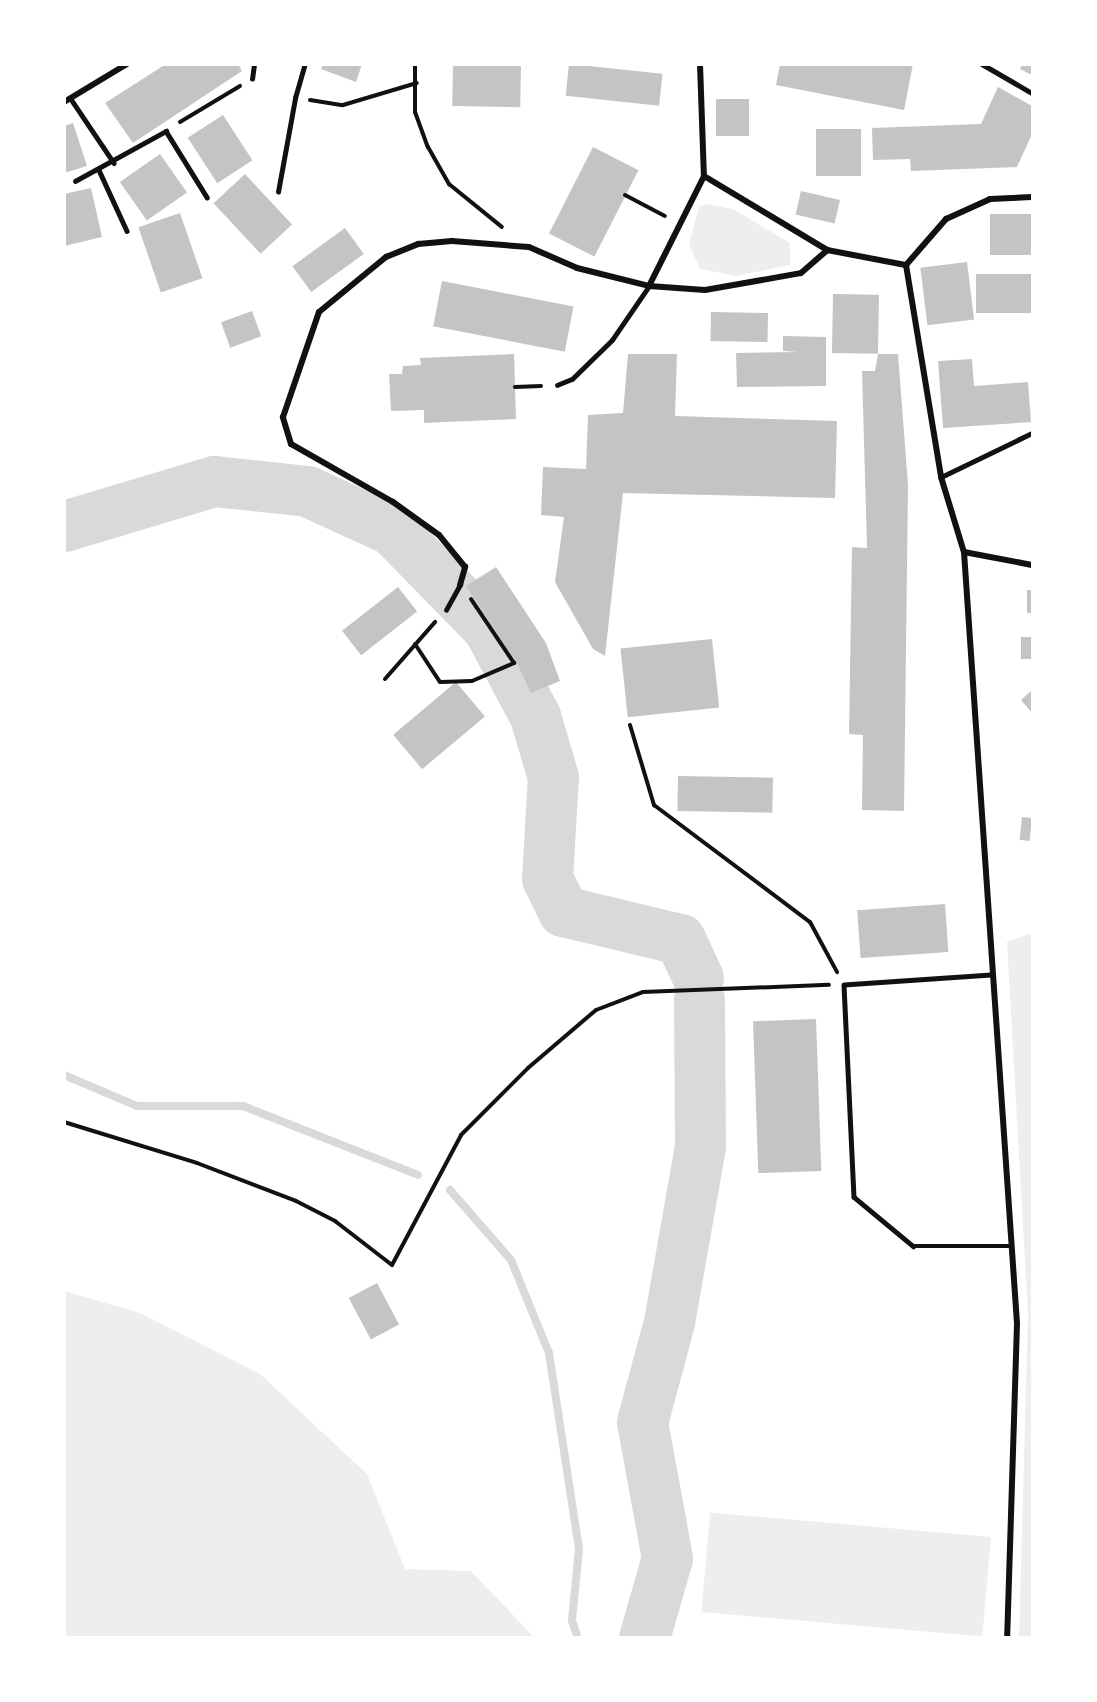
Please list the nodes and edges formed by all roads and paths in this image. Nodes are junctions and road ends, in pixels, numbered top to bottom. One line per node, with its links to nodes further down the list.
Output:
1 (127, 64): 11 (street)
2 (254, 64): 7 (lane)
3 (306, 64): 10 (lane)
4 (415, 64): 8 (path)
5 (700, 64): 15 (street)
6 (982, 64): 9 (lane)
7 (252, 79): 12 (path)
8 (417, 82): 10 (path); 23 (path)
9 (1032, 93)
10 (295, 98): 17 (lane)
11 (68, 101): 13 (lane)
12 (166, 131): 13 (lane); 19 (lane)
13 (114, 163): 14 (lane)
14 (99, 170): 16 (lane); 22 (lane)
15 (704, 176): 21 (street); 24 (street)
16 (75, 182)
17 (278, 192)
18 (625, 195): 21 (path)
19 (207, 197)
20 (1032, 197): 25 (street)
21 (679, 223): 26 (street)
22 (127, 231)
23 (529, 247): 26 (street); 33 (street)
24 (827, 250): 25 (street); 26 (street)
25 (906, 265): 30 (street)
26 (650, 286): 27 (lane)
27 (557, 385): 28 (path)
28 (515, 387)
29 (1032, 433): 30 (lane)
30 (941, 477): 31 (street)
31 (964, 552): 32 (street); 38 (street)
32 (1032, 565)
33 (459, 585): 34 (lane); 35 (path)
34 (446, 610): 35 (path)
35 (416, 644): 36 (path)
36 (385, 679)
37 (630, 725): 39 (path)
38 (991, 975): 39 (lane); 41 (street)
39 (844, 985): 40 (path); 41 (lane)
40 (64, 1122)
41 (1011, 1246): 42 (street)
42 (1007, 1638)

